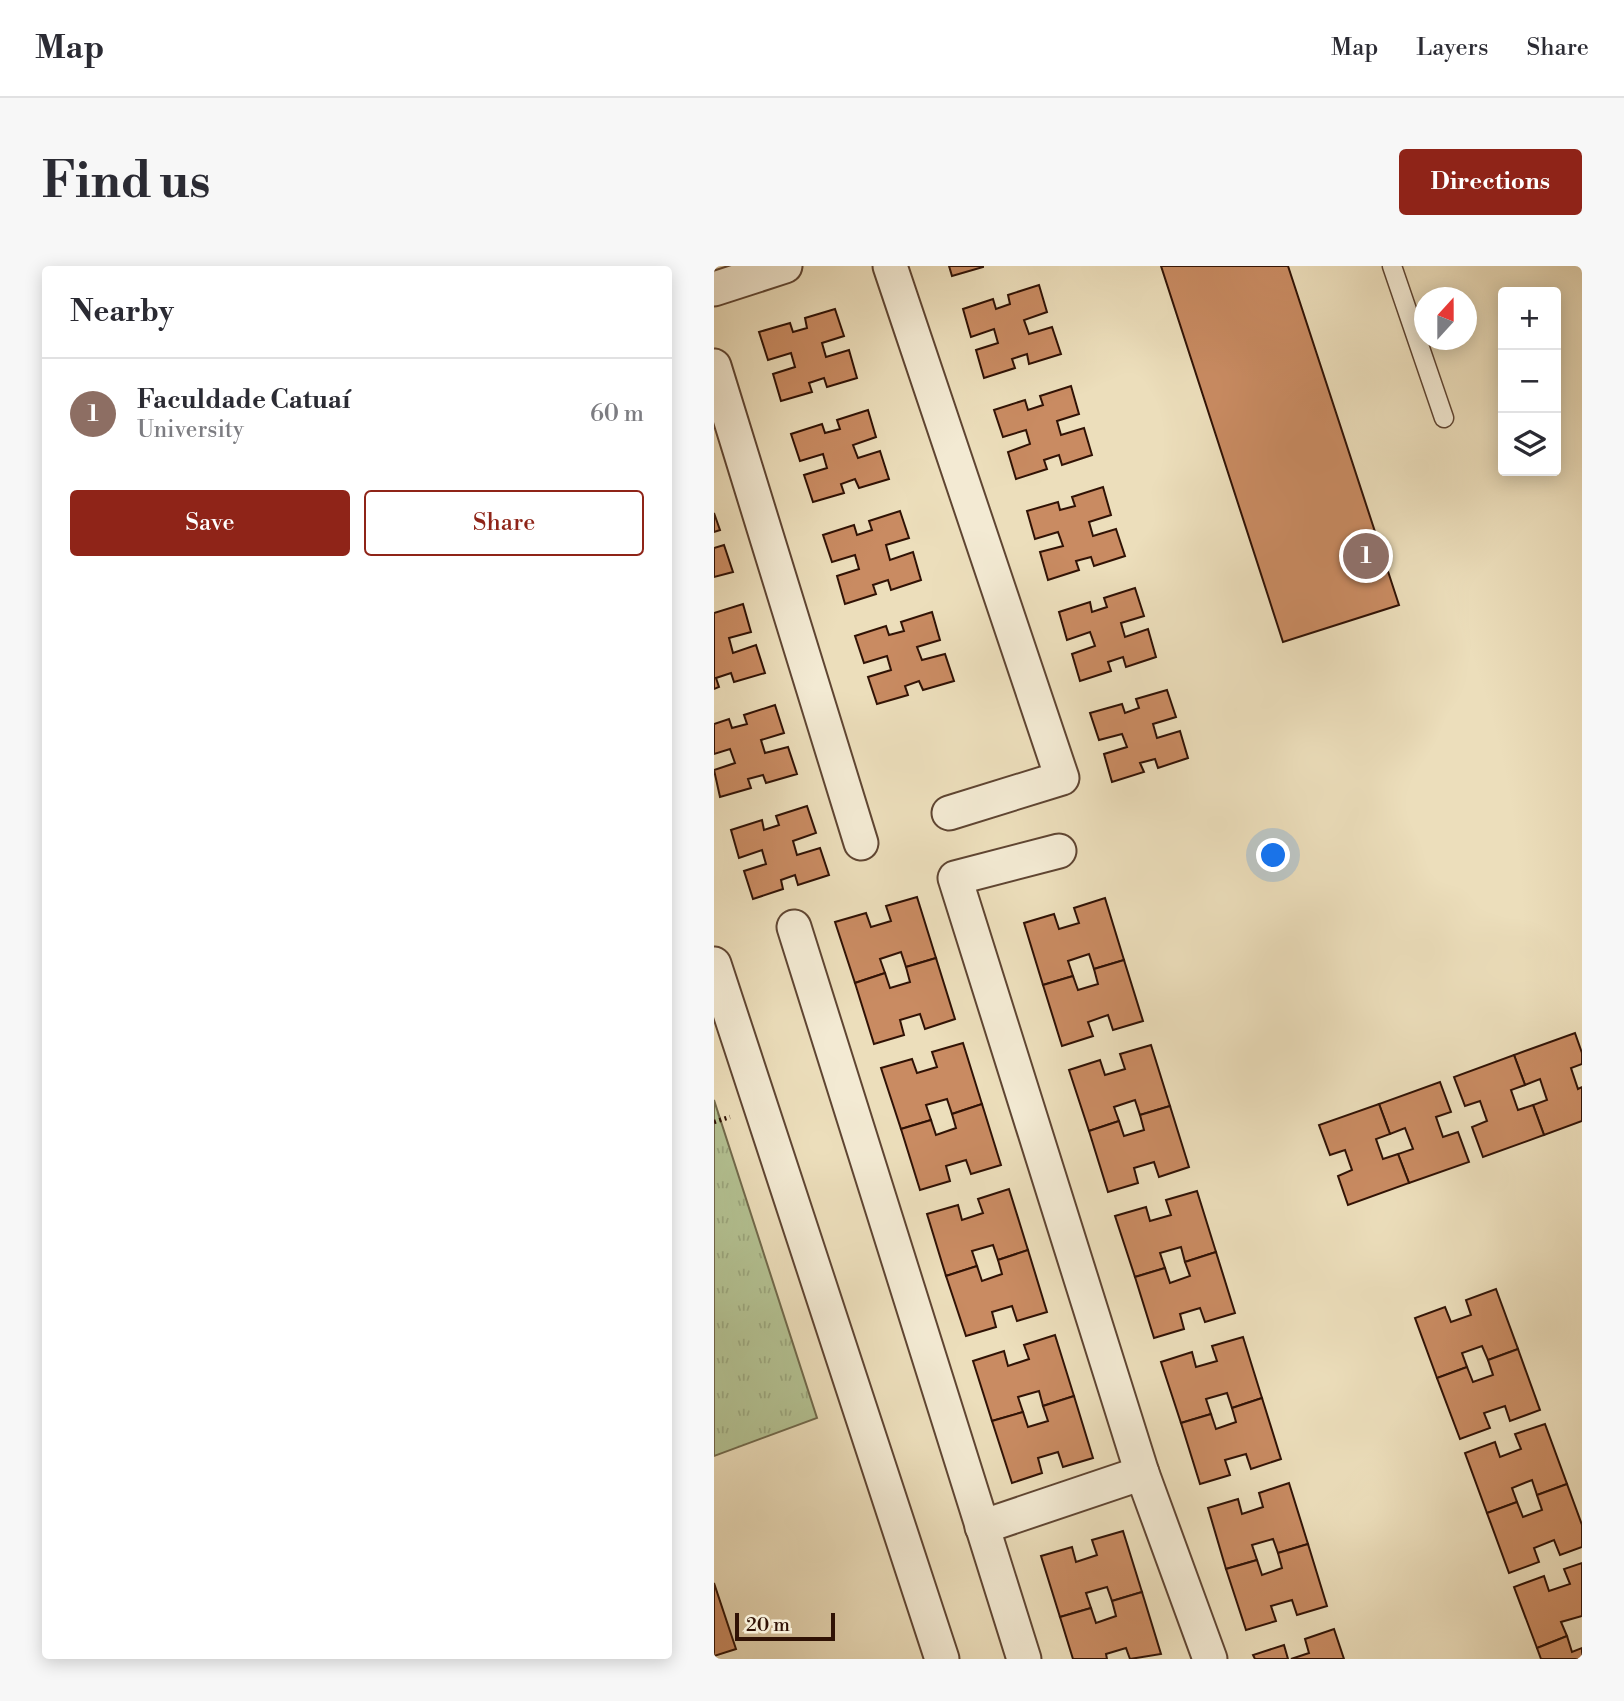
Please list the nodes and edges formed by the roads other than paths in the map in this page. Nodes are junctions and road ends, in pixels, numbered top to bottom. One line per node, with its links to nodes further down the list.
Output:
1 (785, 266): 4 (street)
2 (890, 266): 7 (street)
3 (1392, 266): 6 (lane)
4 (714, 289)
5 (714, 366): 8 (street)
6 (1444, 418)
7 (949, 813)
8 (861, 843)
9 (1059, 851): 12 (street)
10 (794, 927): 13 (street)
11 (714, 964): 14 (street)
12 (1142, 1473): 13 (street); 16 (street)
13 (982, 1527): 15 (street)
14 (942, 1659)
15 (1024, 1659)
16 (1210, 1659)

